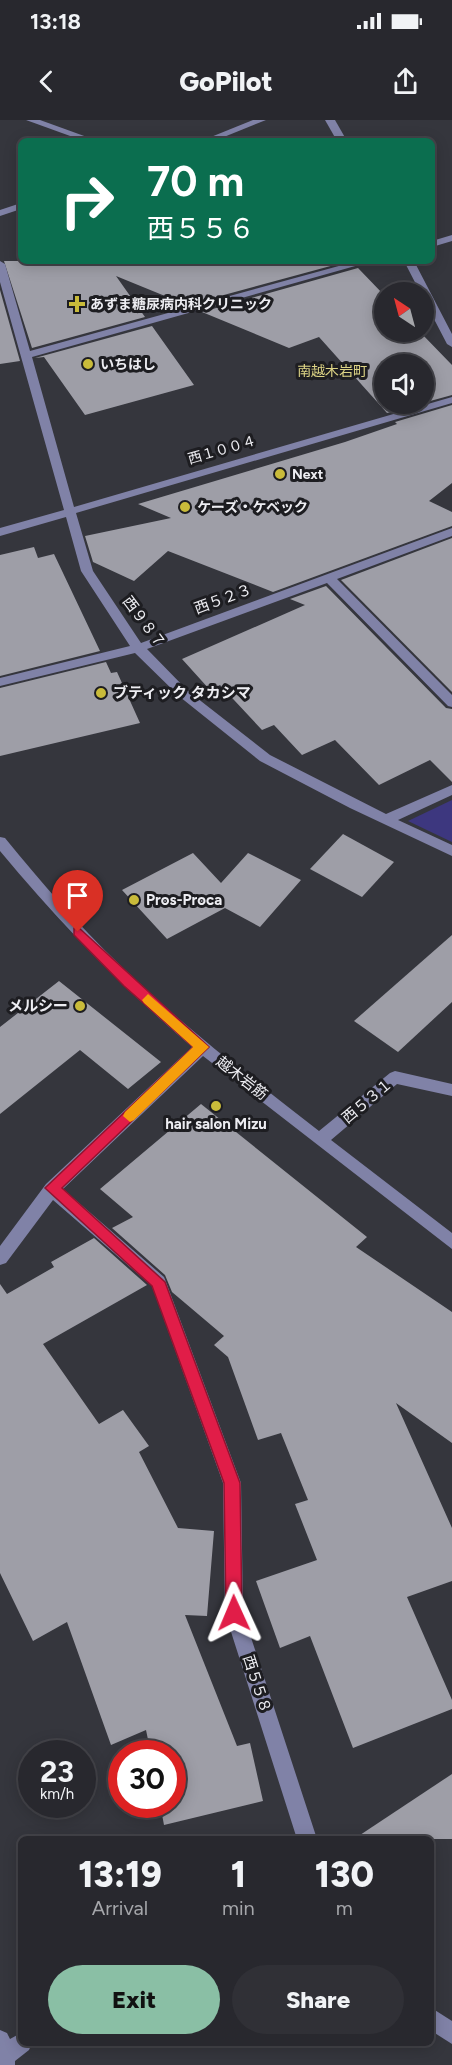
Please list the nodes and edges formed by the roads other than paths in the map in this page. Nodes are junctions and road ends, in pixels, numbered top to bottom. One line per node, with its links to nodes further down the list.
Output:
1 (31, 120): 4 (street)
2 (261, 120): 5 (street)
3 (330, 120): 6 (street)
4 (84, 138)
5 (215, 138)
6 (340, 138)
7 (18, 207): 8 (street)
8 (0, 213)
9 (452, 238): 10 (street)
10 (435, 243)
11 (0, 264): 15 (street, 西９８７)
12 (357, 264): 15 (street)
13 (411, 264): 14 (street)
14 (452, 344)
15 (26, 355): 17 (street, 西９８７)
16 (452, 400): 17 (street, 西１００４)
17 (68, 510): 18 (street, 西１００４); 21 (street, 西９８７)
18 (0, 531)
19 (452, 532): 20 (street, 西５２３)
20 (329, 578): 21 (street, 西５２３); 23 (street)
21 (138, 648): 22 (street, 西５２３); 25 (street, 西９８７)
22 (0, 682)
23 (452, 703)
24 (452, 790): 25 (street)
25 (387, 819): 27 (street, 西９８７)
26 (0, 842): 28 (street, 越木岩筋)
27 (452, 851)
28 (202, 1047): 30 (street, 越木岩筋); 31 (street)
29 (452, 1090): 30 (street, 西５３１)
30 (321, 1139): 32 (street, 越木岩筋)
31 (52, 1188): 33 (street); 34 (street, 西５５８)
32 (452, 1242)
33 (0, 1258)
34 (306, 1836)
35 (434, 2020): 36 (street)
36 (452, 2034)

